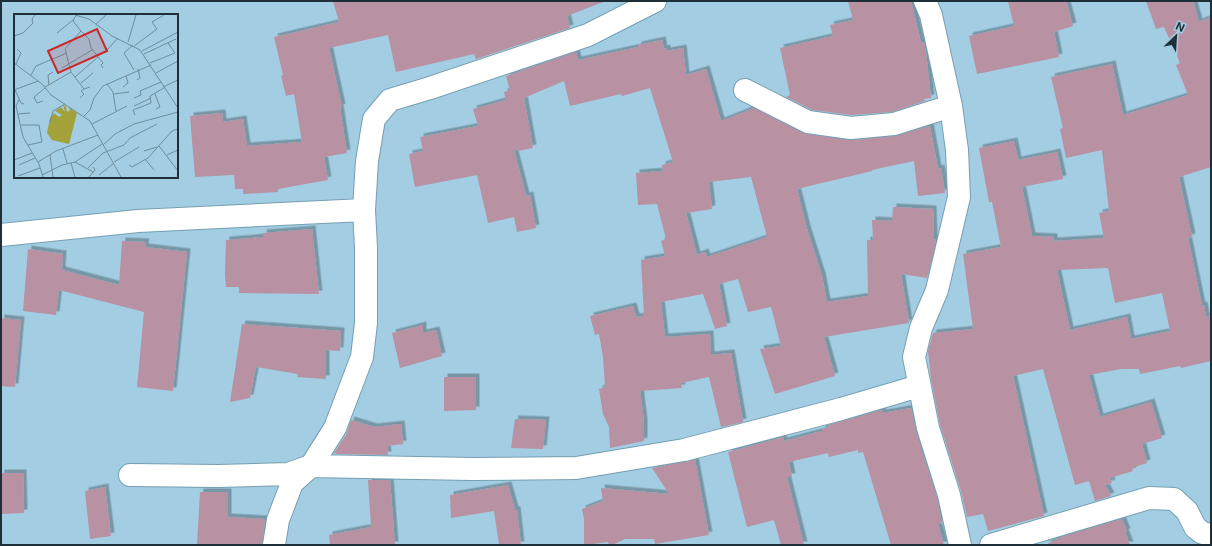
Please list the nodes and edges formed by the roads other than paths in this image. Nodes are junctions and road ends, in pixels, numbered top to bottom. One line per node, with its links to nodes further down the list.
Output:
1 (655, 1): 5 (street)
2 (925, 1): 4 (street)
3 (745, 90): 4 (street)
4 (951, 106): 7 (street)
5 (364, 210): 6 (street); 8 (street)
6 (1, 235)
7 (919, 386): 8 (street); 12 (street)
8 (312, 466): 9 (street); 11 (street)
9 (130, 475)
10 (1211, 536): 13 (street)
11 (274, 545)
12 (960, 545)
13 (991, 545)

